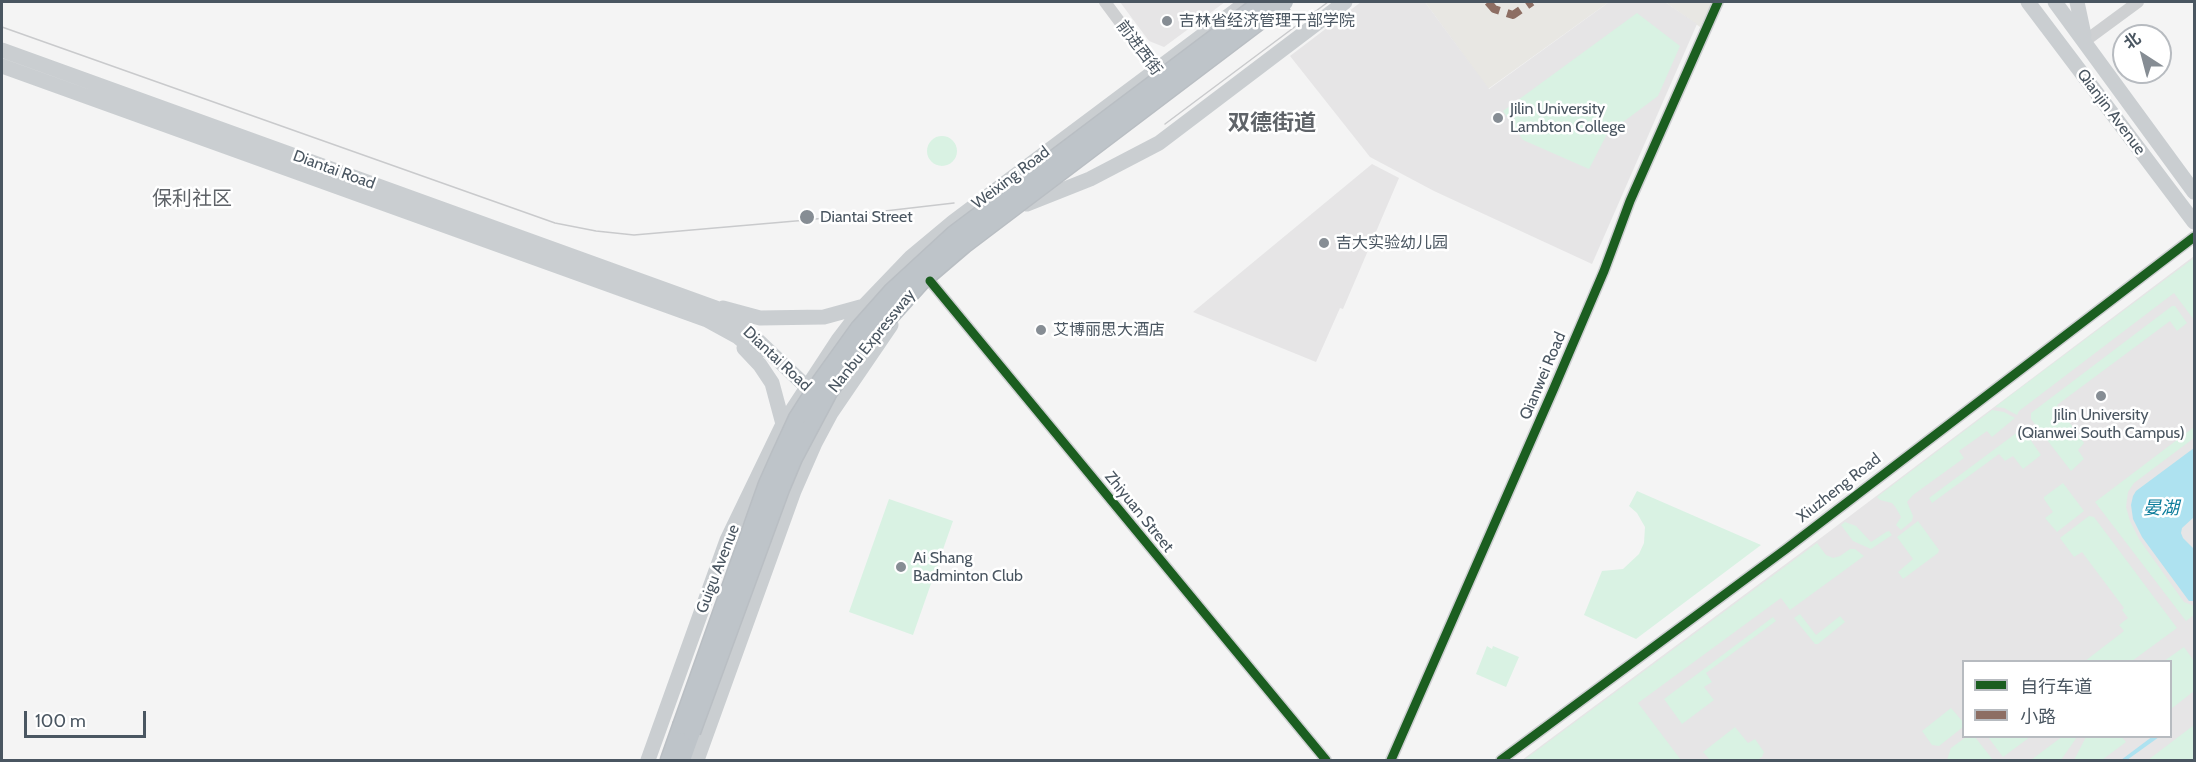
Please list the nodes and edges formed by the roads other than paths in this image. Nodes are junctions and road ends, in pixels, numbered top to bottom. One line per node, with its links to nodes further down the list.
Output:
1 (1105, 2): 15 (street, 前进西街)
2 (1246, 2): 15 (main road, Weixing Road)
3 (1262, 2): 28 (highway, Nanbu Expressway, bridge)
4 (1285, 2): 28 (highway, Nanbu Expressway, bridge)
5 (1296, 2): 16 (main road, Weixing Road)
6 (1345, 2): 18 (main road, Weixing Road)
7 (1718, 2): 34 (street, Qianwei Road)
8 (2028, 2): 19 (main road, Qianjin Avenue)
9 (2055, 2): 12 (main road, Qianjin Avenue)
10 (2077, 2): 12 (main road)
11 (2138, 2): 12 (street)
12 (2085, 41): 17 (main road, Qianjin Avenue)
13 (2, 50): 23 (main road, Diantai Road)
14 (2, 66): 24 (main road, Diantai Road)
15 (1156, 70): 16 (street, 前进西街); 22 (main road, Weixing Road)
16 (1173, 94): 18 (main road, Weixing Road)
17 (2194, 192)
18 (1027, 204): 21 (main road, Weixing Road)
19 (2194, 222)
20 (2194, 237): 35 (street, Xiuzheng Road)
21 (930, 281): 26 (main road, Weixing Road); 33 (street, Zhiyuan Street)
22 (864, 306): 23 (main road); 25 (main road, Weixing Road)
23 (716, 308): 25 (main road, Diantai Road)
24 (727, 330): 25 (main road, Diantai Road); 27 (main road)
25 (804, 391): 26 (main road, Diantai Road); 27 (main road, Guigu Avenue)
26 (831, 413): 32 (main road)
27 (783, 424): 29 (main road, Guigu Avenue)
28 (687, 729): 30 (highway, Nanbu Expressway); 31 (highway, Nanbu Expressway)
29 (648, 760)
30 (669, 760)
31 (682, 760)
32 (697, 760)
33 (1326, 760)
34 (1391, 760)
35 (1501, 760)

